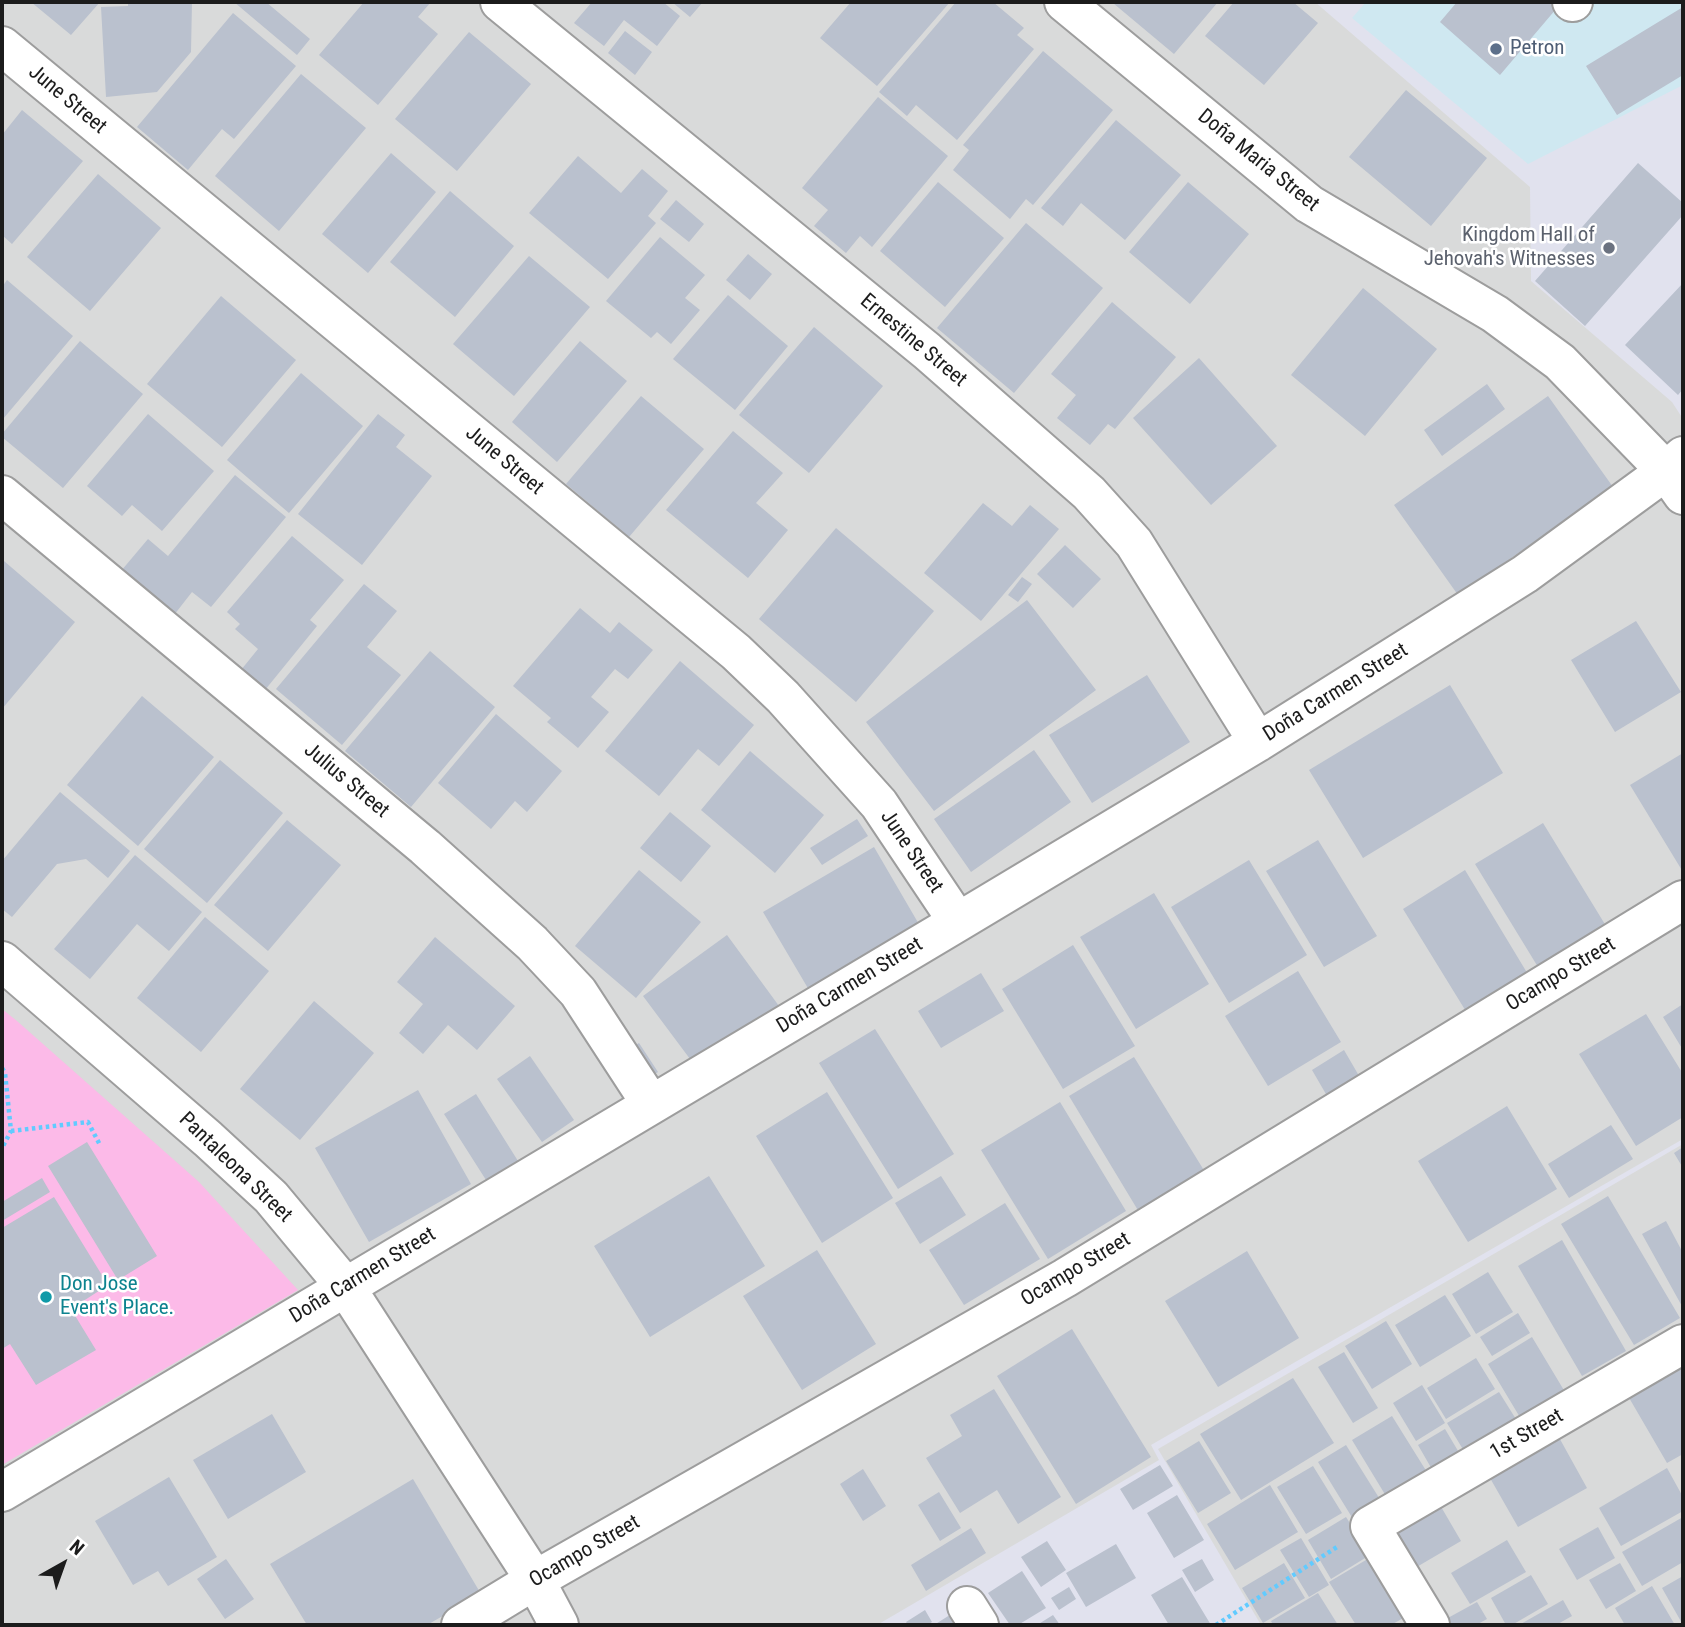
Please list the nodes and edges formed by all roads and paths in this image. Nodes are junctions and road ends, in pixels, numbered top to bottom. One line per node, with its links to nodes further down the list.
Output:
1 (500, 2): 6 (street, Ernestine Street)
2 (1064, 2): 4 (street, Doña Maria Street)
3 (2, 46): 8 (street, June Street)
4 (1678, 474): 6 (street, Doña Carmen Street)
5 (2, 495): 11 (street, Julius Street)
6 (1258, 742): 8 (street, Doña Carmen Street)
7 (1683, 900): 19 (street, Ocampo Street)
8 (958, 922): 11 (street, Doña Carmen Street)
9 (2, 961): 15 (street, Pantaleona Street)
10 (2, 1068): 12 (path)
11 (651, 1104): 15 (street, Doña Carmen Street)
12 (11, 1131): 13 (path); 14 (path)
13 (100, 1145)
14 (2, 1148)
15 (345, 1286): 17 (street, Doña Carmen Street); 19 (street, Pantaleona Street)
16 (1683, 1344): 18 (street, 1st Street)
17 (2, 1492)
18 (1370, 1526): 22 (path); 23 (street)
19 (536, 1580): 20 (street, Ocampo Street); 21 (street, Pantaleona Street)
20 (461, 1625)
21 (559, 1625)
22 (1216, 1625)
23 (1430, 1625)

